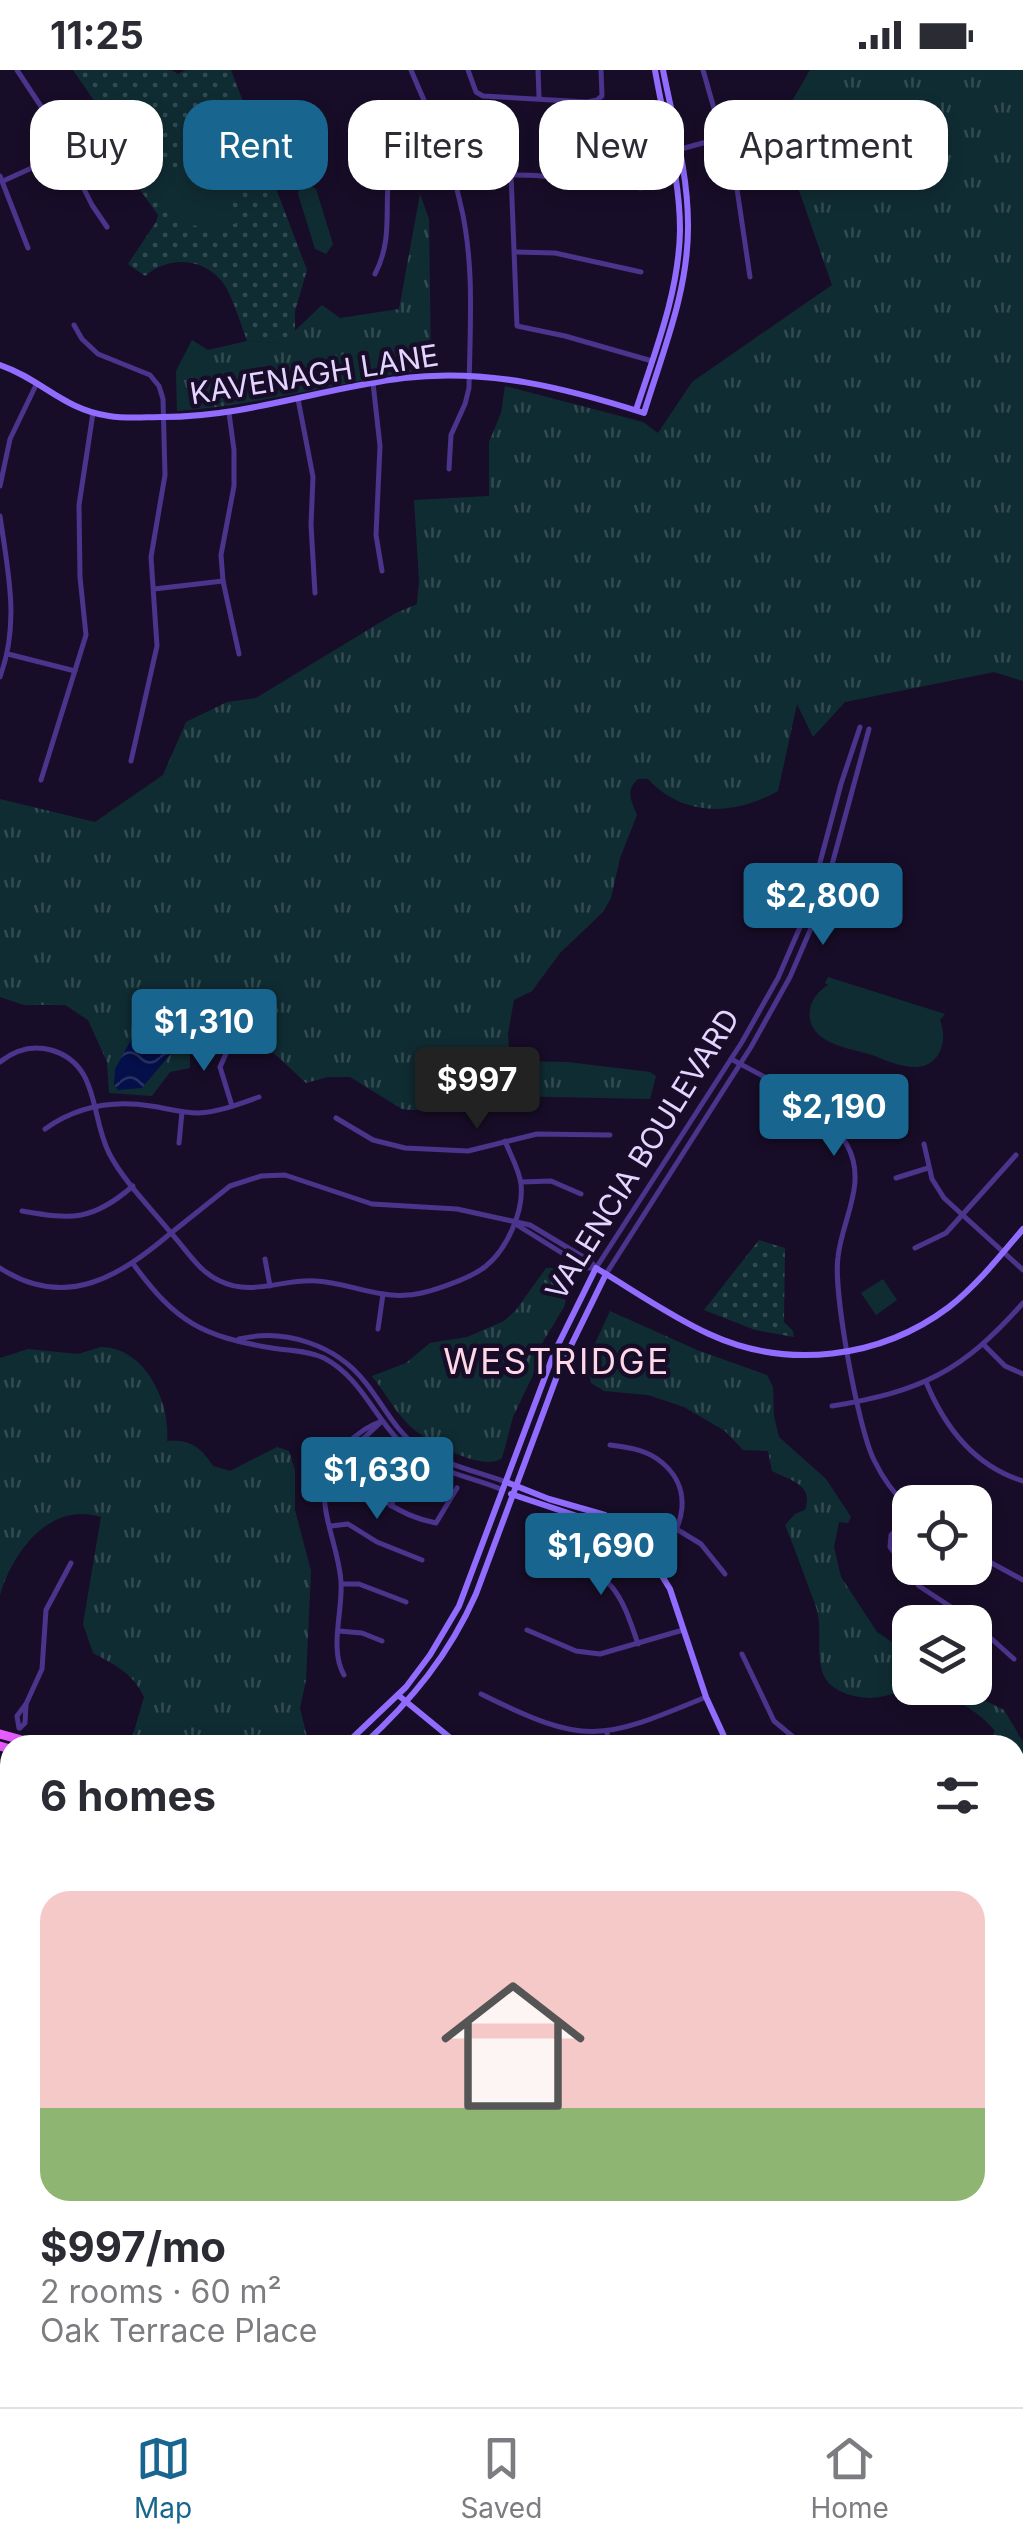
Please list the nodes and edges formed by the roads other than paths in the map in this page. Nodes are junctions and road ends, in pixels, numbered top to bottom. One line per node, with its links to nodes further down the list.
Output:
1 (17, 70): 10 (street)
2 (411, 70): 11 (street)
3 (468, 70): 9 (street)
4 (538, 70): 9 (street)
5 (600, 70): 9 (street)
6 (655, 70): 12 (street)
7 (663, 70): 13 (street)
8 (703, 70): 14 (street)
9 (539, 98)
10 (37, 100)
11 (423, 100)
12 (662, 100)
13 (668, 100)
14 (711, 100)
15 (30, 167): 17 (street)
16 (684, 178): 30 (street)
17 (1, 179): 24 (street)
18 (86, 190): 23 (street)
19 (387, 190): 27 (street)
20 (456, 190): 32 (street)
21 (510, 190): 25 (street)
22 (736, 190): 28 (street)
23 (107, 227)
24 (28, 248)
25 (515, 252): 26 (street); 30 (street)
26 (641, 272)
27 (375, 274)
28 (750, 277)
29 (74, 325): 38 (street)
30 (656, 362): 32 (street, KAVENAGH LANE)
31 (0, 365): 34 (street, KAVENAGH LANE)
32 (469, 375): 33 (street, KAVENAGH LANE); 39 (street)
33 (373, 382): 35 (street, KAVENAGH LANE); 42 (street)
34 (36, 383): 37 (street, KAVENAGH LANE); 40 (street)
35 (298, 399): 36 (street, KAVENAGH LANE); 45 (street)
36 (229, 413): 38 (street, KAVENAGH LANE); 43 (street)
37 (93, 414): 38 (street, KAVENAGH LANE); 48 (street)
38 (163, 417): 44 (street)
39 (449, 468)
40 (0, 486)
41 (0, 516): 46 (street)
42 (382, 571)
43 (223, 581): 44 (street); 47 (street)
44 (154, 590): 52 (street)
45 (316, 593)
46 (8, 654): 48 (street); 49 (street)
47 (239, 654)
48 (75, 671): 53 (street)
49 (0, 677)
50 (860, 727): 55 (street, VALENCIA BOULEVARD)
51 (870, 729): 57 (street, VALENCIA BOULEVARD)
52 (131, 761)
53 (41, 780)
54 (229, 1046): 59 (street)
55 (732, 1058): 57 (street); 83 (street, VALENCIA BOULEVARD)
56 (0, 1062): 60 (street)
57 (740, 1064): 86 (street, VALENCIA BOULEVARD); 94 (street)
58 (260, 1098): 59 (street)
59 (232, 1106): 61 (street)
60 (95, 1107): 61 (street); 63 (street); 72 (street)
61 (182, 1112): 66 (street)
62 (336, 1118): 65 (street)
63 (44, 1129)
64 (610, 1135): 65 (street)
65 (505, 1141): 71 (street)
66 (179, 1143)
67 (924, 1144): 69 (street)
68 (1016, 1155): 75 (street)
69 (928, 1168): 70 (street); 75 (street)
70 (896, 1178)
71 (521, 1182): 73 (street); 76 (street)
72 (133, 1186): 74 (street); 78 (street)
73 (581, 1194)
74 (22, 1211)
75 (962, 1215): 79 (street); 80 (street)
76 (515, 1223): 78 (street); 83 (street); 89 (street)
77 (1023, 1230): 80 (street)
78 (172, 1233): 82 (street); 88 (street)
79 (915, 1248)
80 (1004, 1252): 85 (street); 94 (street)
81 (265, 1259): 88 (street)
82 (134, 1265): 84 (street); 92 (street)
83 (596, 1268): 86 (street); 104 (street, VALENCIA BOULEVARD)
84 (2, 1270): 87 (street)
85 (1023, 1270)
86 (606, 1274): 94 (street); 107 (street, VALENCIA BOULEVARD)
87 (0, 1280)
88 (270, 1286): 89 (street)
89 (384, 1294): 91 (street)
90 (1023, 1303): 93 (street)
91 (378, 1329)
92 (236, 1339): 99 (street); 99 (street)
93 (984, 1345): 95 (street); 96 (street)
94 (849, 1351): 97 (street)
95 (1023, 1374)
96 (926, 1382): 97 (street); 103 (street)
97 (858, 1402): 98 (street); 106 (street)
98 (832, 1406)
99 (386, 1419): 101 (street); 104 (street); 104 (street)
100 (610, 1444): 110 (street)
101 (337, 1456): 108 (street); 109 (street)
102 (413, 1465): 108 (street)
103 (1023, 1481)
104 (504, 1486): 107 (street); 132 (street, VALENCIA BOULEVARD)
105 (458, 1488): 108 (street)
106 (892, 1489)
107 (515, 1490): 112 (street); 134 (street, VALENCIA BOULEVARD)
108 (391, 1506)
109 (331, 1526): 113 (street); 118 (street)
110 (678, 1530): 112 (street); 116 (street)
111 (559, 1555): 127 (street)
112 (653, 1558): 123 (street)
113 (422, 1560)
114 (70, 1563): 136 (street)
115 (992, 1563): 117 (street)
116 (725, 1574)
117 (1023, 1580)
118 (342, 1584): 120 (street); 124 (street)
119 (918, 1585): 121 (street)
120 (406, 1602)
121 (947, 1605)
122 (527, 1630): 127 (street)
123 (683, 1630): 127 (street); 133 (street)
124 (339, 1631): 126 (street); 130 (street)
125 (992, 1639): 129 (street)
126 (382, 1641)
127 (638, 1644)
128 (742, 1654): 142 (street)
129 (1014, 1659)
130 (344, 1675)
131 (481, 1694): 135 (street)
132 (398, 1695): 134 (street); 137 (street, VALENCIA BOULEVARD)
133 (706, 1697): 135 (street); 141 (street)
134 (407, 1703): 138 (street, VALENCIA BOULEVARD); 139 (street)
135 (607, 1732): 140 (street)
136 (17, 1735)
137 (356, 1735)
138 (374, 1735)
139 (447, 1735)
140 (607, 1735)
141 (723, 1735)
142 (789, 1735)

